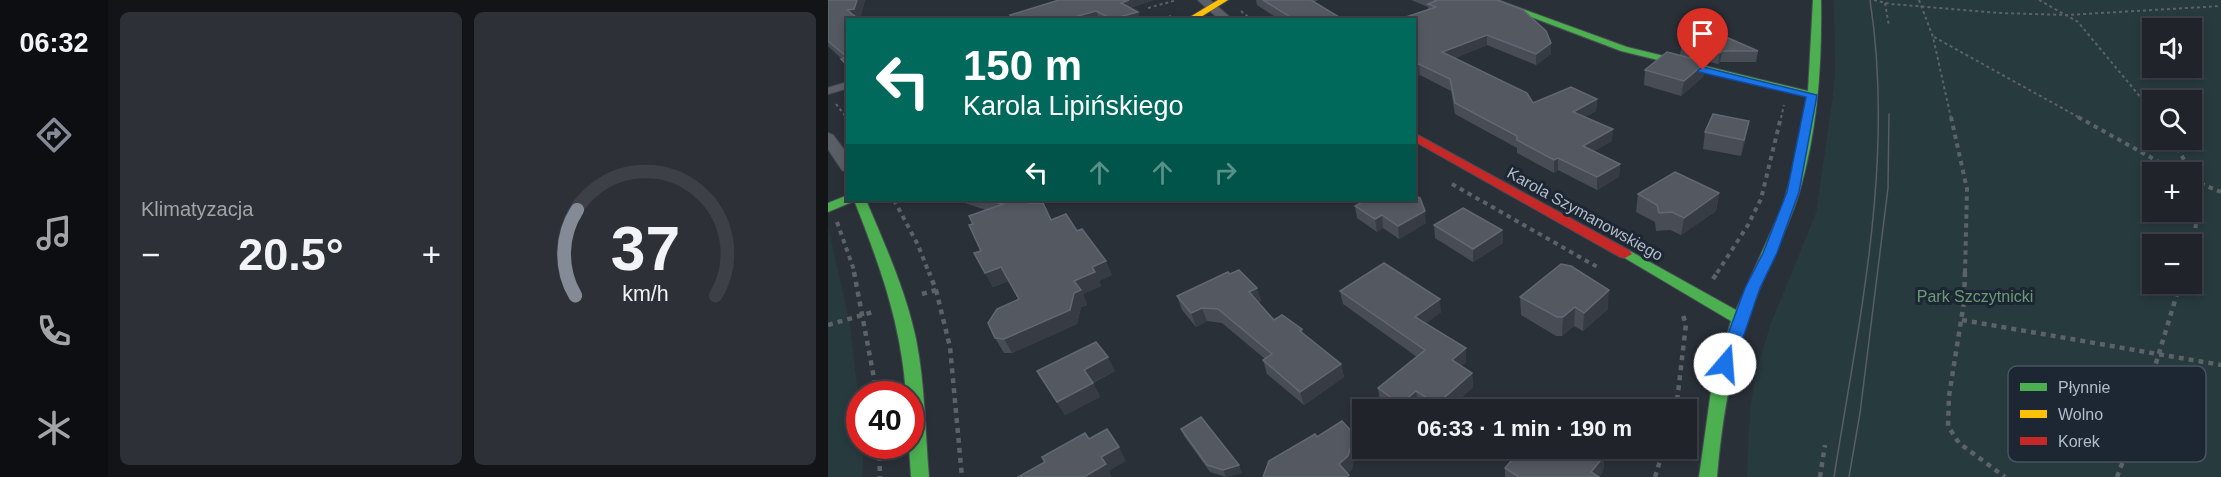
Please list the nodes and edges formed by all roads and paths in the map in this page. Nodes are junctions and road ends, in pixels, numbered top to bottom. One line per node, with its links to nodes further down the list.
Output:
1 (1161, 0): 9 (path)
2 (1177, 0): 9 (path)
3 (1224, 0): 11 (street)
4 (1490, 0): 21 (street)
5 (1817, 0): 23 (street)
6 (1874, 0): 10 (path)
7 (1919, 0): 13 (path)
8 (2039, 0): 15 (path)
9 (1167, 3): 14 (path)
10 (1885, 3): 13 (path); 18 (path)
11 (1208, 4): 16 (street); 17 (street)
12 (2221, 6): 15 (path)
13 (1921, 7): 15 (path); 19 (path)
14 (1148, 8)
15 (2067, 15): 24 (path)
16 (1191, 18)
17 (1226, 18)
18 (1889, 26)
19 (1933, 37): 29 (path); 45 (path)
20 (846, 86): 22 (lane)
21 (1787, 89): 23 (street); 37 (path)
22 (828, 91)
23 (1812, 95): 44 (street)
24 (2142, 99)
25 (834, 102): 26 (path)
26 (846, 116)
27 (1416, 137): 44 (street, Karola Szymanowskiego)
28 (828, 138): 30 (street)
29 (2159, 162)
30 (846, 164)
31 (2202, 185): 32 (path)
32 (2221, 192)
33 (847, 201): 36 (street)
34 (860, 201): 57 (street)
35 (895, 201): 38 (path)
36 (831, 214): 43 (path)
37 (1709, 285)
38 (936, 290): 40 (path); 58 (path)
39 (2177, 294): 47 (path)
40 (921, 295)
41 (1679, 311): 51 (path)
42 (875, 312): 43 (path)
43 (863, 315): 46 (path); 50 (path)
44 (1740, 319): 60 (street)
45 (1962, 320): 47 (path); 62 (path)
46 (828, 325)
47 (2158, 354): 48 (path); 49 (path)
48 (2221, 365)
49 (2154, 366)
50 (875, 381)
51 (1677, 399)
52 (1825, 445): 61 (path)
53 (879, 459): 56 (path)
54 (1660, 459): 59 (path)
55 (2123, 462): 63 (path)
56 (880, 477)
57 (920, 477)
58 (962, 477)
59 (1654, 477)
60 (1708, 477)
61 (1820, 477)
62 (2006, 477)
63 (2117, 477)

